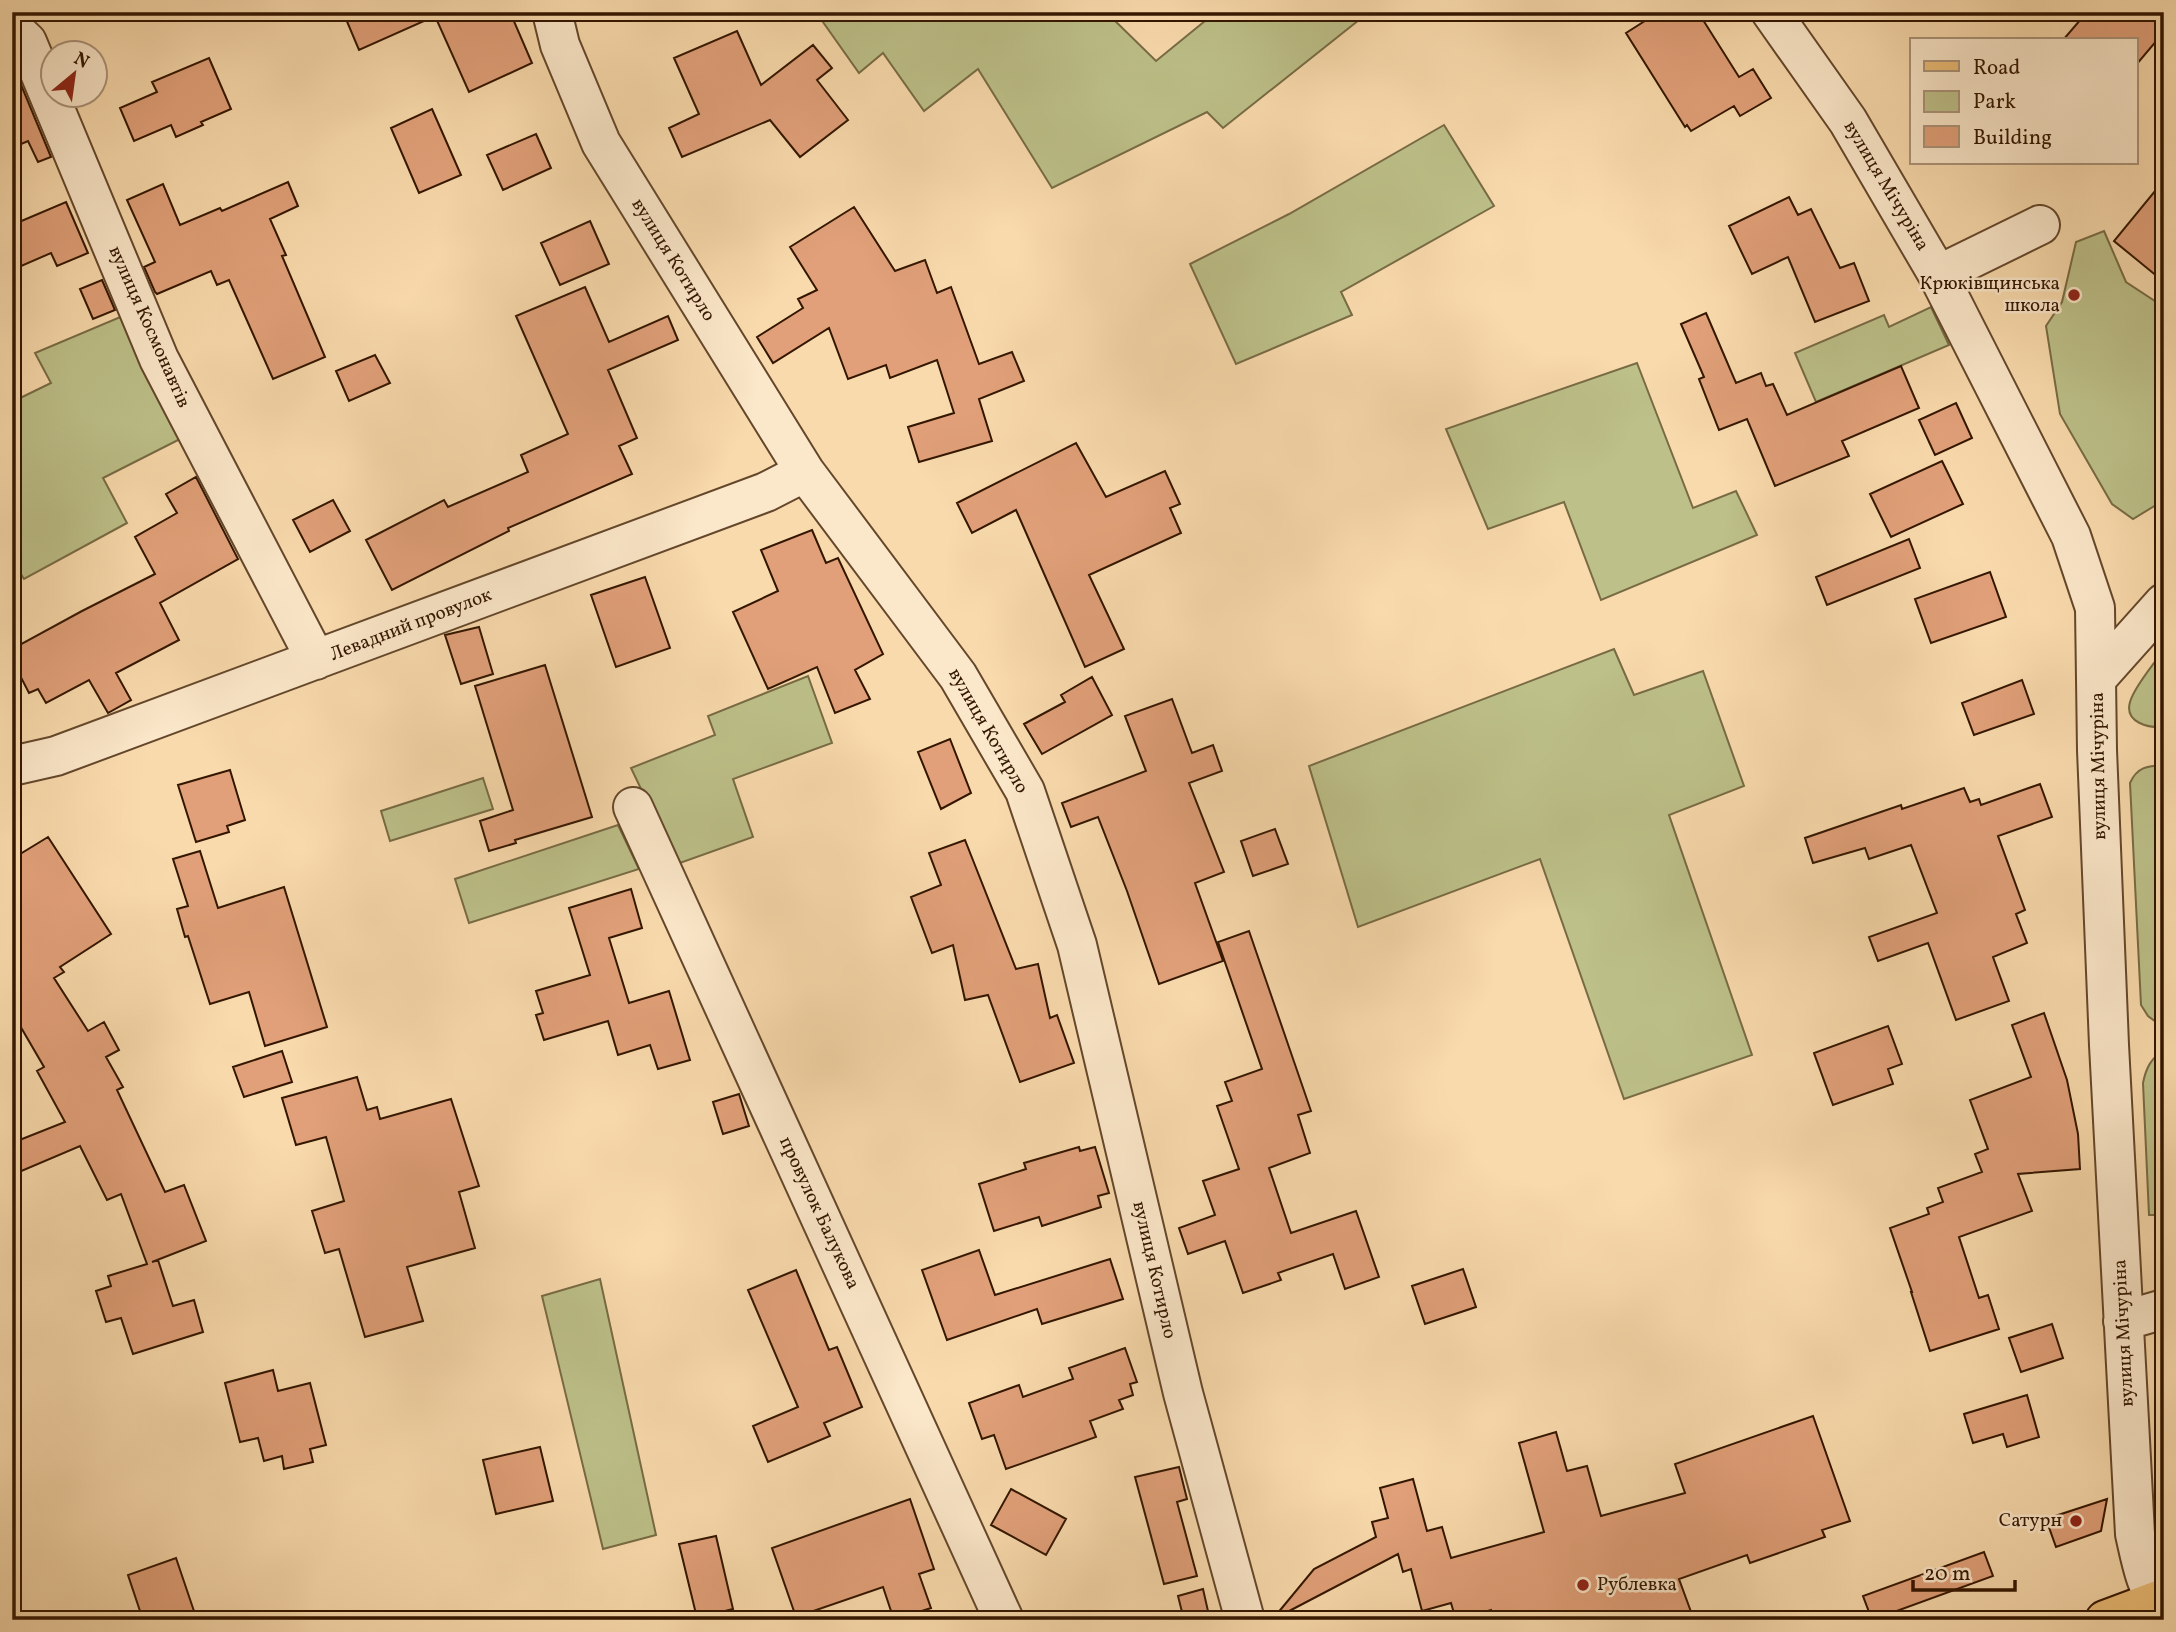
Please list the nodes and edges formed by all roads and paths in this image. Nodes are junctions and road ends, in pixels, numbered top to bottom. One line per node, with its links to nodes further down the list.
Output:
1 (552, 12): 6 (street, вулиця Котирло)
2 (1771, 12): 5 (street, вулиця Мічуріна)
3 (12, 28): 8 (street, вулиця Космонавтів)
4 (2040, 225): 5 (street)
5 (1938, 275): 9 (street, вулиця Мічуріна)
6 (805, 472): 8 (street, Левадний провулок); 16 (street, вулиця Котирло)
7 (2164, 603): 9 (street)
8 (316, 660): 10 (street, Левадний провулок)
9 (2097, 678): 13 (street, вулиця Мічуріна)
10 (12, 765)
11 (633, 807): 15 (street, провулок Балукова)
12 (2164, 1309): 13 (street)
13 (2123, 1321): 14 (street, вулиця Мічуріна)
14 (2161, 1604): 17 (main road)
15 (1004, 1620)
16 (1245, 1620)
17 (2105, 1620)

